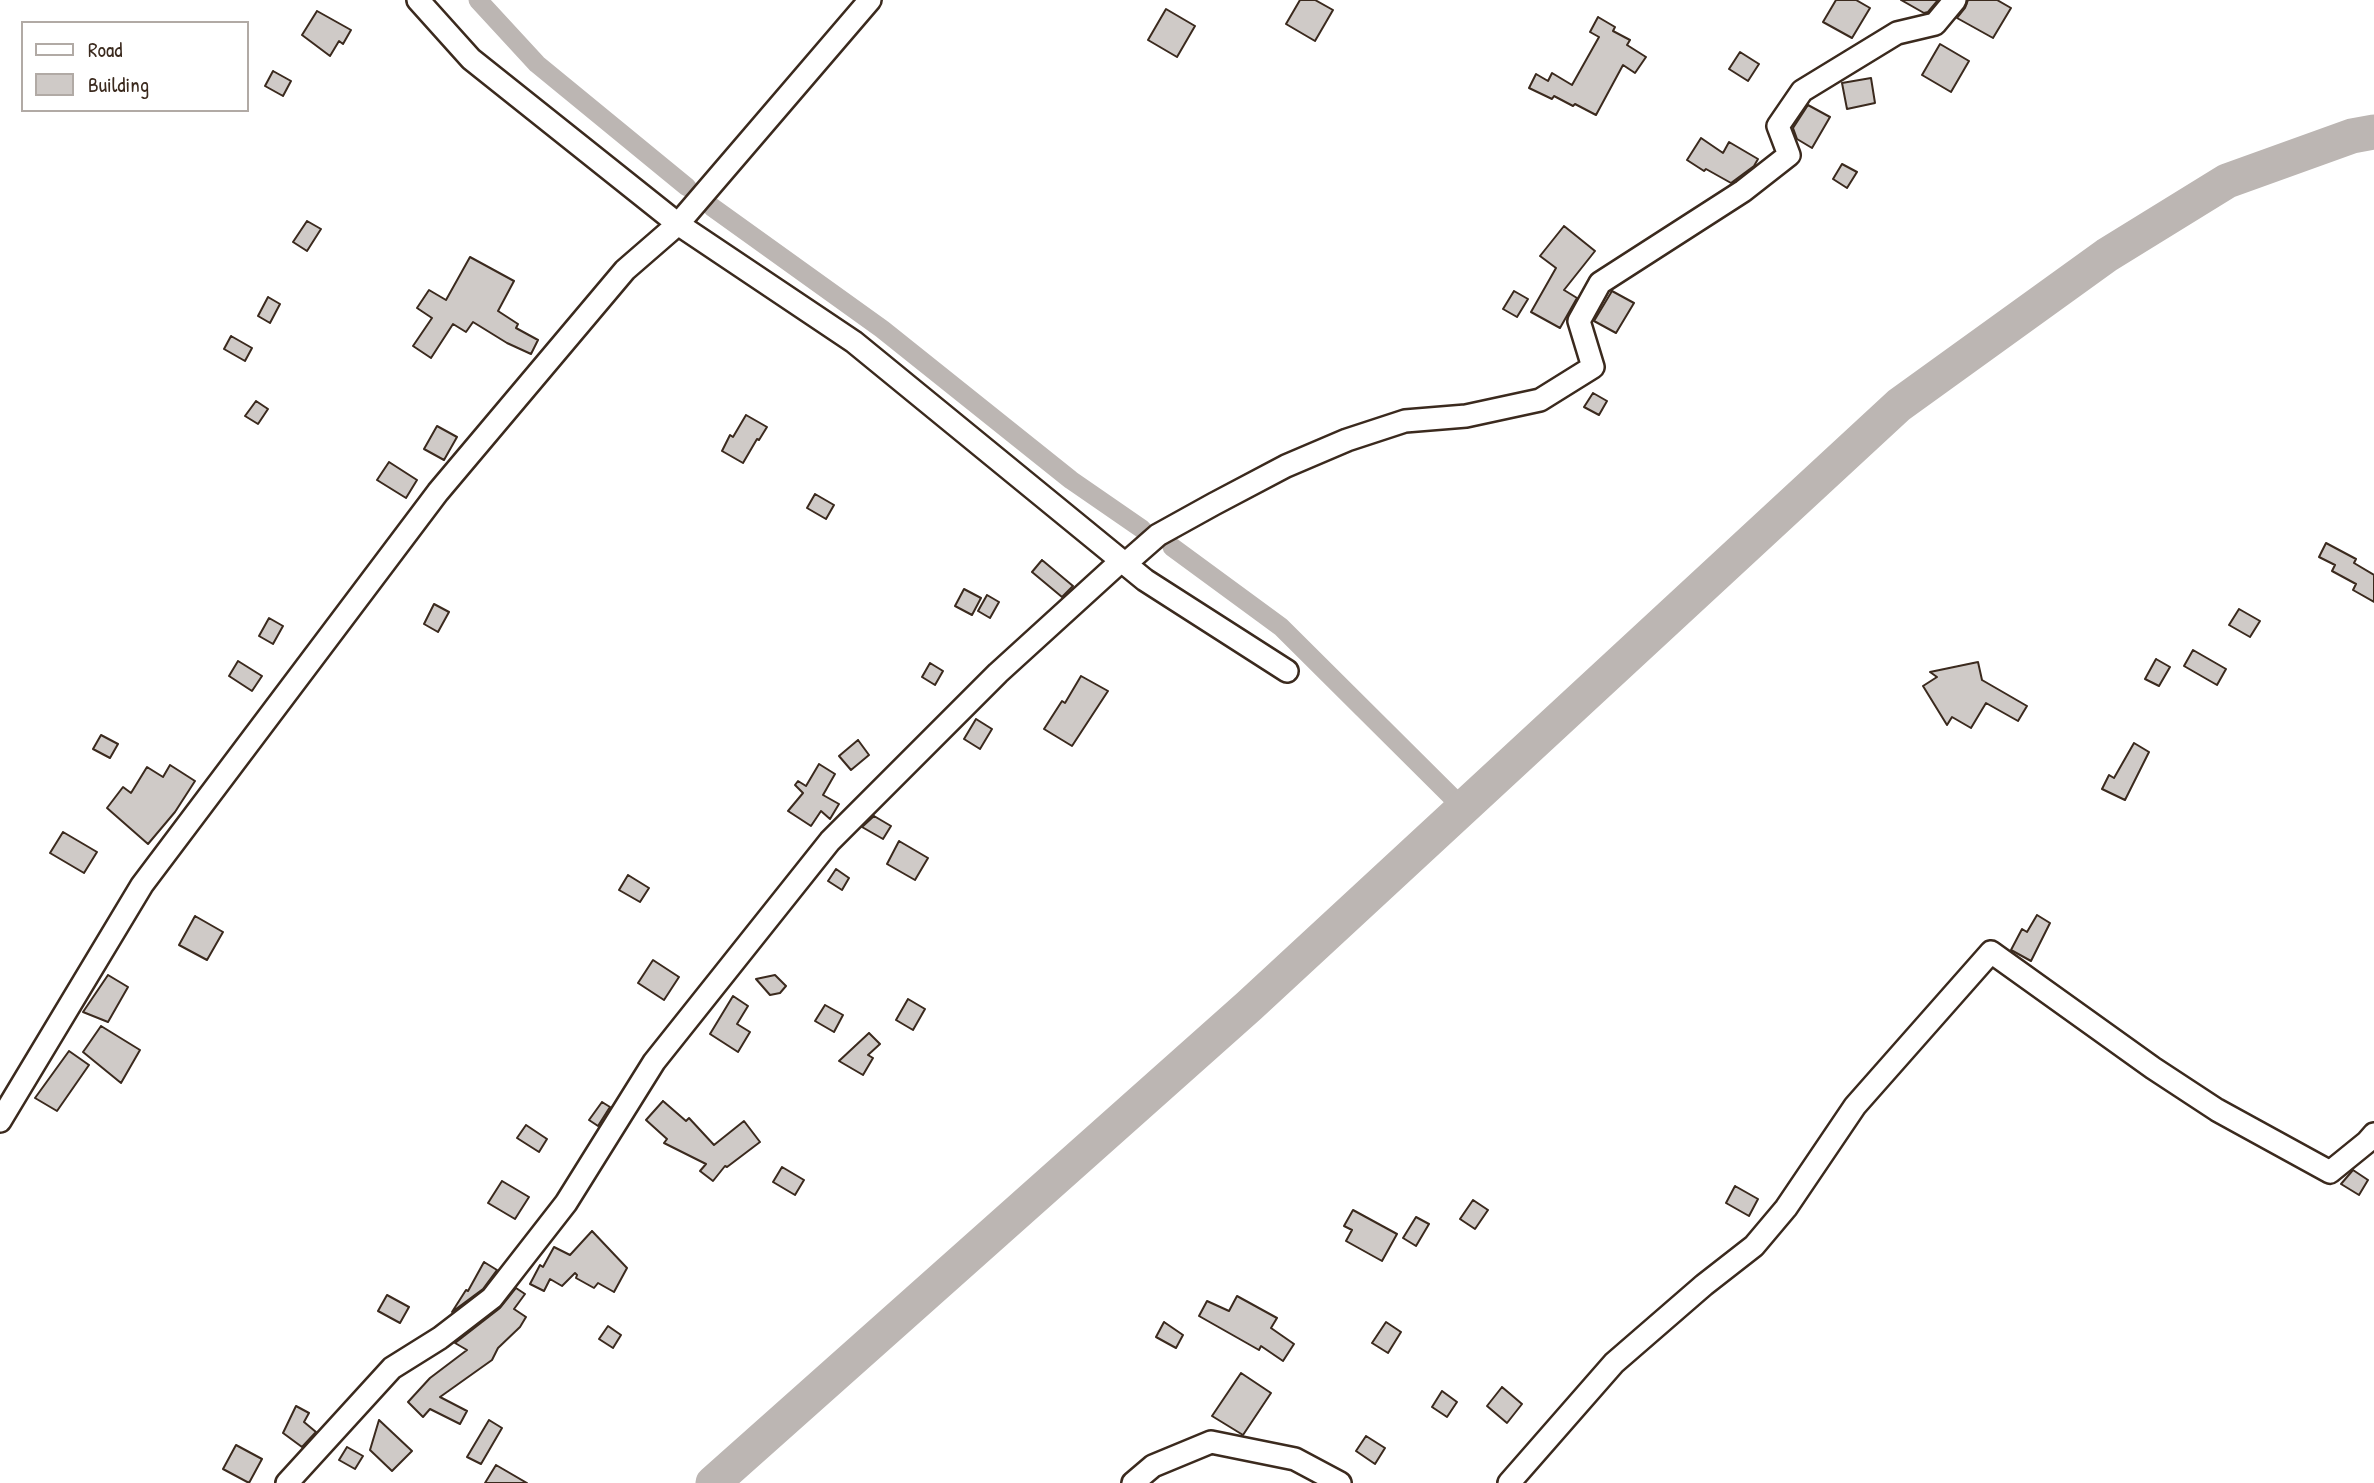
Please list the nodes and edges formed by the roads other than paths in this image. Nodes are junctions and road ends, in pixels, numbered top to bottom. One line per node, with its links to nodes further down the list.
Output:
1 (418, 0): 4 (street)
2 (870, 0): 4 (street)
3 (1955, 0): 5 (street)
4 (678, 224): 5 (street); 7 (street)
5 (1123, 562): 6 (street); 9 (street)
6 (1287, 671)
7 (0, 1121)
8 (2374, 1134): 12 (street)
9 (287, 1483)
10 (1133, 1483): 11 (street)
11 (1340, 1483)
12 (1509, 1483)

